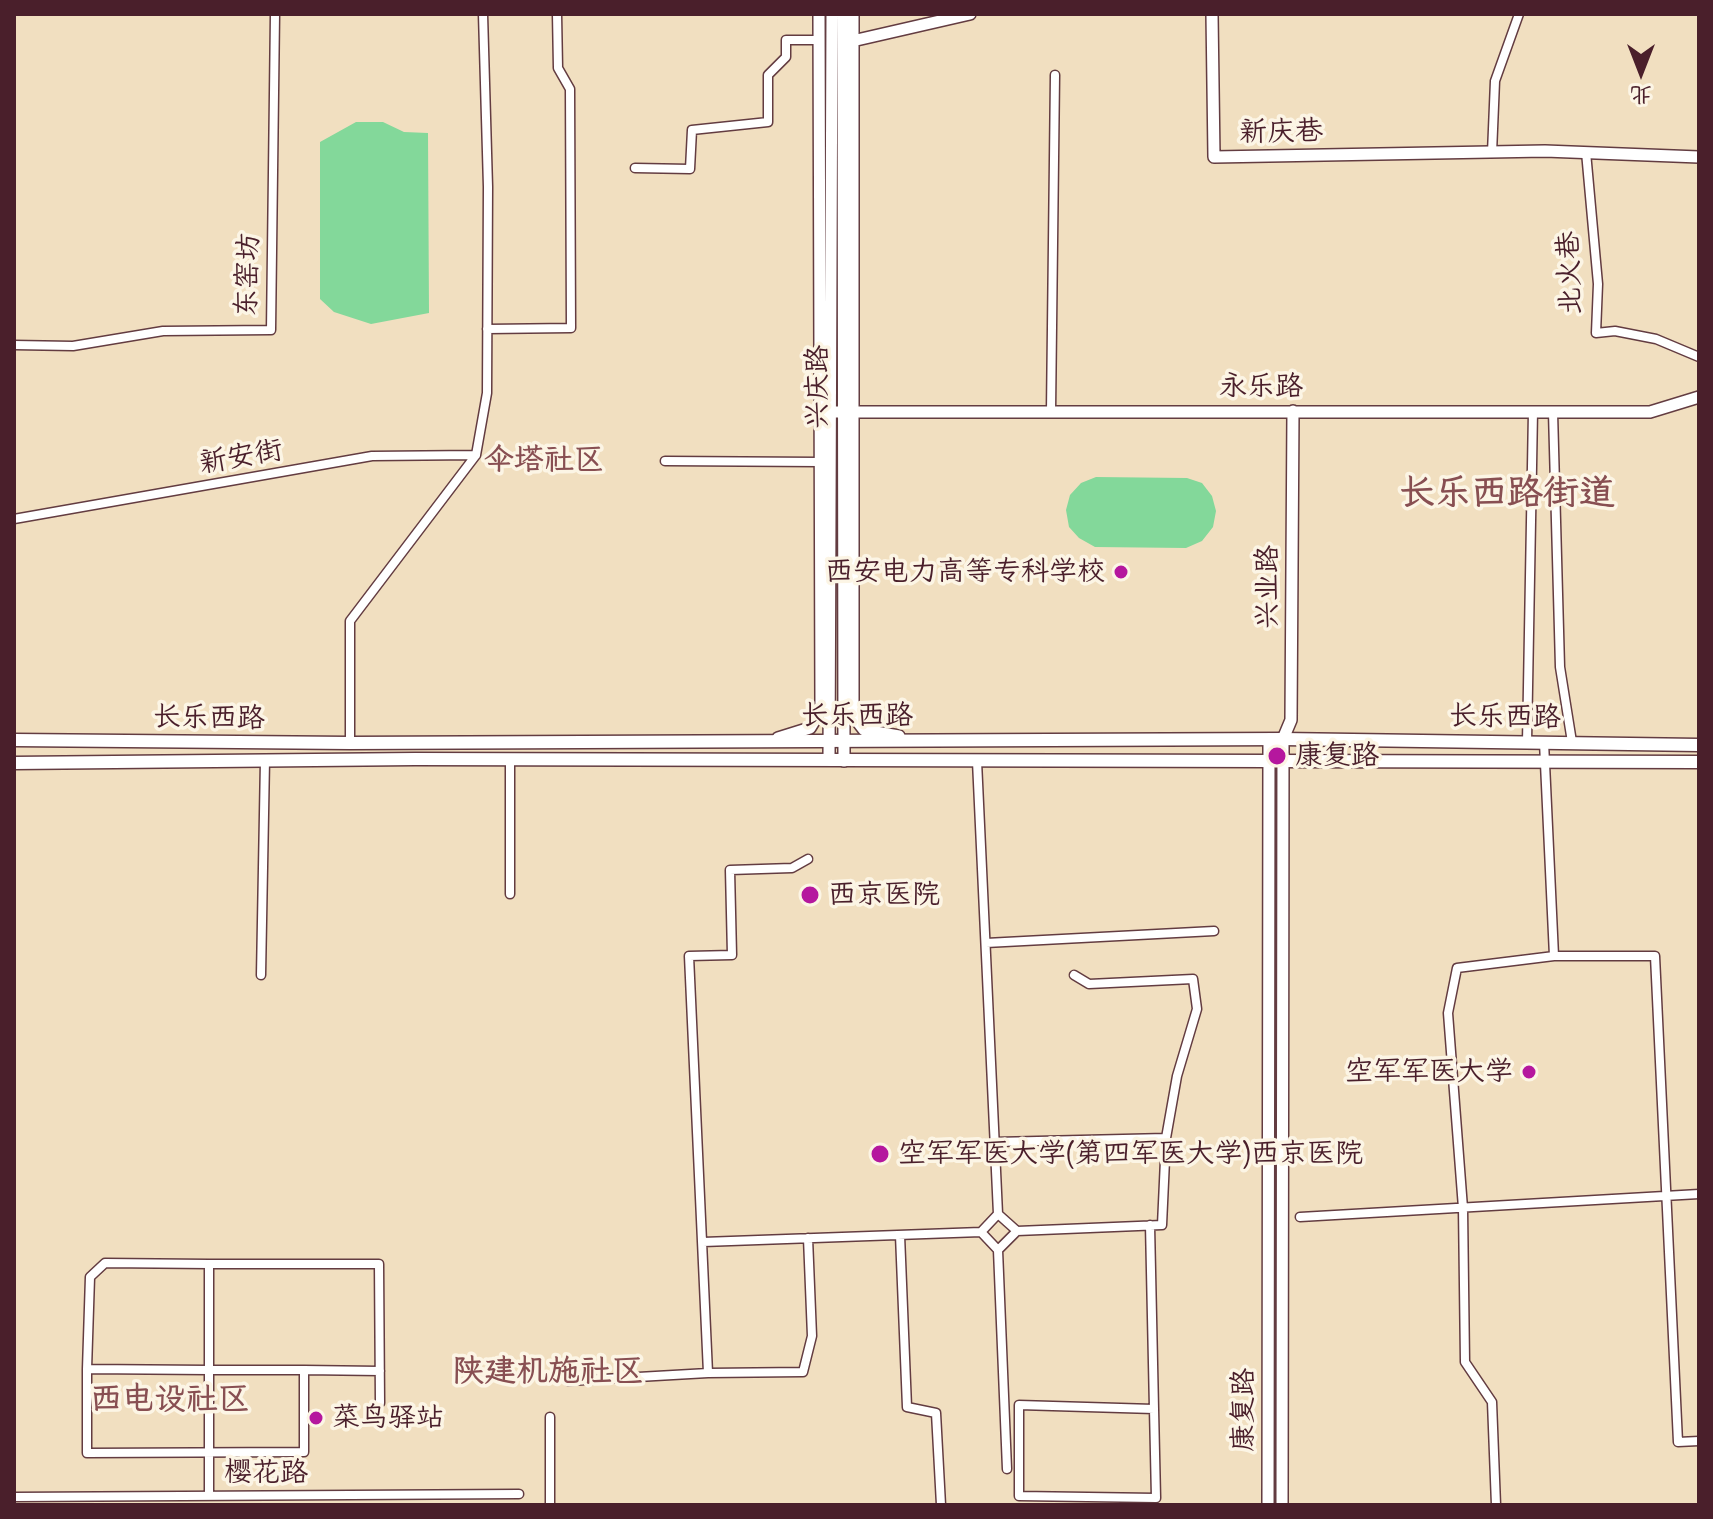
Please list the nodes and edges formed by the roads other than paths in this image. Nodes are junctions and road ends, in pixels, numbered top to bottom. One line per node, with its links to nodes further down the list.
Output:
1 (275, 14): 19 (street, 东窑坊)
2 (483, 14): 18 (street)
3 (557, 14): 18 (street)
4 (819, 14): 11 (street)
5 (832, 14): 25 (street, 兴庆路)
6 (843, 14): 12 (street, 兴庆路)
7 (853, 14): 12 (street)
8 (970, 14): 12 (street)
9 (1212, 14): 15 (street, 新庆巷)
10 (1519, 14): 15 (street)
11 (819, 40): 17 (street); 25 (street)
12 (848, 41): 25 (street, 兴庆路)
13 (1055, 75): 22 (street)
14 (1586, 152): 15 (street); 16 (street); 20 (street, 北火巷)
15 (1492, 153)
16 (1699, 157)
17 (635, 168)
18 (487, 329): 27 (street)
19 (14, 345)
20 (1699, 357)
21 (1699, 397): 26 (street, 永乐路)
22 (1051, 411): 23 (street, 永乐路); 25 (street, 永乐路)
23 (1293, 411): 24 (street, 永乐路); 34 (street, 兴业路)
24 (1533, 411): 26 (street, 永乐路); 40 (street)
25 (836, 412): 29 (street); 31 (street); 32 (street, 兴庆路); 37 (street, 兴庆路)
26 (1553, 412): 42 (street)
27 (476, 455): 30 (street, 新安街); 43 (street)
28 (665, 461): 29 (street)
29 (820, 462): 36 (street)
30 (14, 519)
31 (852, 670): 32 (street); 39 (street)
32 (844, 692): 38 (street, 兴庆路)
33 (1269, 739): 34 (main road, 长乐西路); 39 (main road, 长乐西路); 50 (street, 康复路)
34 (1283, 739): 40 (main road, 长乐西路); 51 (street, 兴业路)
35 (14, 740): 43 (main road, 长乐西路)
36 (767, 740): 37 (main road, 长乐西路); 43 (main road, 长乐西路)
37 (829, 740): 38 (main road, 长乐西路); 47 (street, 兴庆路)
38 (844, 740): 39 (main road, 长乐西路); 48 (street, 兴庆路)
39 (923, 740)
40 (1527, 742): 41 (main road, 长乐西路)
41 (1544, 742): 42 (main road, 长乐西路); 52 (street)
42 (1572, 742): 44 (main road, 长乐西路)
43 (350, 743)
44 (1699, 745)
45 (510, 759): 46 (main road, 长乐西路); 47 (main road, 长乐西路); 56 (street)
46 (265, 760): 54 (main road, 长乐西路); 60 (street)
47 (829, 760): 48 (main road, 长乐西路)
48 (844, 761): 49 (main road, 长乐西路)
49 (977, 761): 50 (main road, 长乐西路); 58 (street)
50 (1268, 761): 51 (main road, 长乐西路); 94 (street, 康复路)
51 (1283, 762): 52 (main road, 长乐西路); 95 (street, 康复路)
52 (1544, 762): 53 (main road, 长乐西路); 59 (street)
53 (1699, 762)
54 (14, 763)
55 (808, 859): 74 (street)
56 (510, 894)
57 (1214, 931): 58 (street)
58 (986, 943): 63 (street)
59 (1554, 956): 65 (street); 66 (street)
60 (261, 975)
61 (1074, 975): 62 (street)
62 (1166, 1138): 63 (street); 69 (street)
63 (995, 1142): 67 (street)
64 (1699, 1194): 65 (street)
65 (1664, 1196): 66 (street); 86 (street)
66 (1463, 1208): 68 (street); 96 (street)
67 (998, 1214): 70 (street); 71 (street)
68 (1300, 1217)
69 (1150, 1225): 70 (street); 84 (street)
70 (1017, 1231): 75 (street)
71 (981, 1232): 72 (street); 75 (street)
72 (900, 1235): 73 (street); 93 (street)
73 (808, 1238): 74 (street); 81 (street)
74 (703, 1242): 81 (street)
75 (998, 1250): 88 (street)
76 (209, 1264): 77 (street); 78 (street); 80 (street)
77 (87, 1369): 78 (street); 87 (street)
78 (209, 1370): 79 (street); 87 (street)
79 (304, 1370): 80 (street); 87 (street)
80 (380, 1371): 83 (street)
81 (708, 1373): 82 (street)
82 (568, 1381)
83 (380, 1403)
84 (1154, 1409): 84 (street)
85 (550, 1417): 92 (street)
86 (1699, 1441)
87 (209, 1453): 90 (street)
88 (1007, 1469)
89 (519, 1494): 90 (street, 樱花路)
90 (209, 1496): 91 (street, 樱花路)
91 (14, 1497)
92 (550, 1505)
93 (941, 1505)
94 (1268, 1505)
95 (1282, 1505)
96 (1496, 1505)

